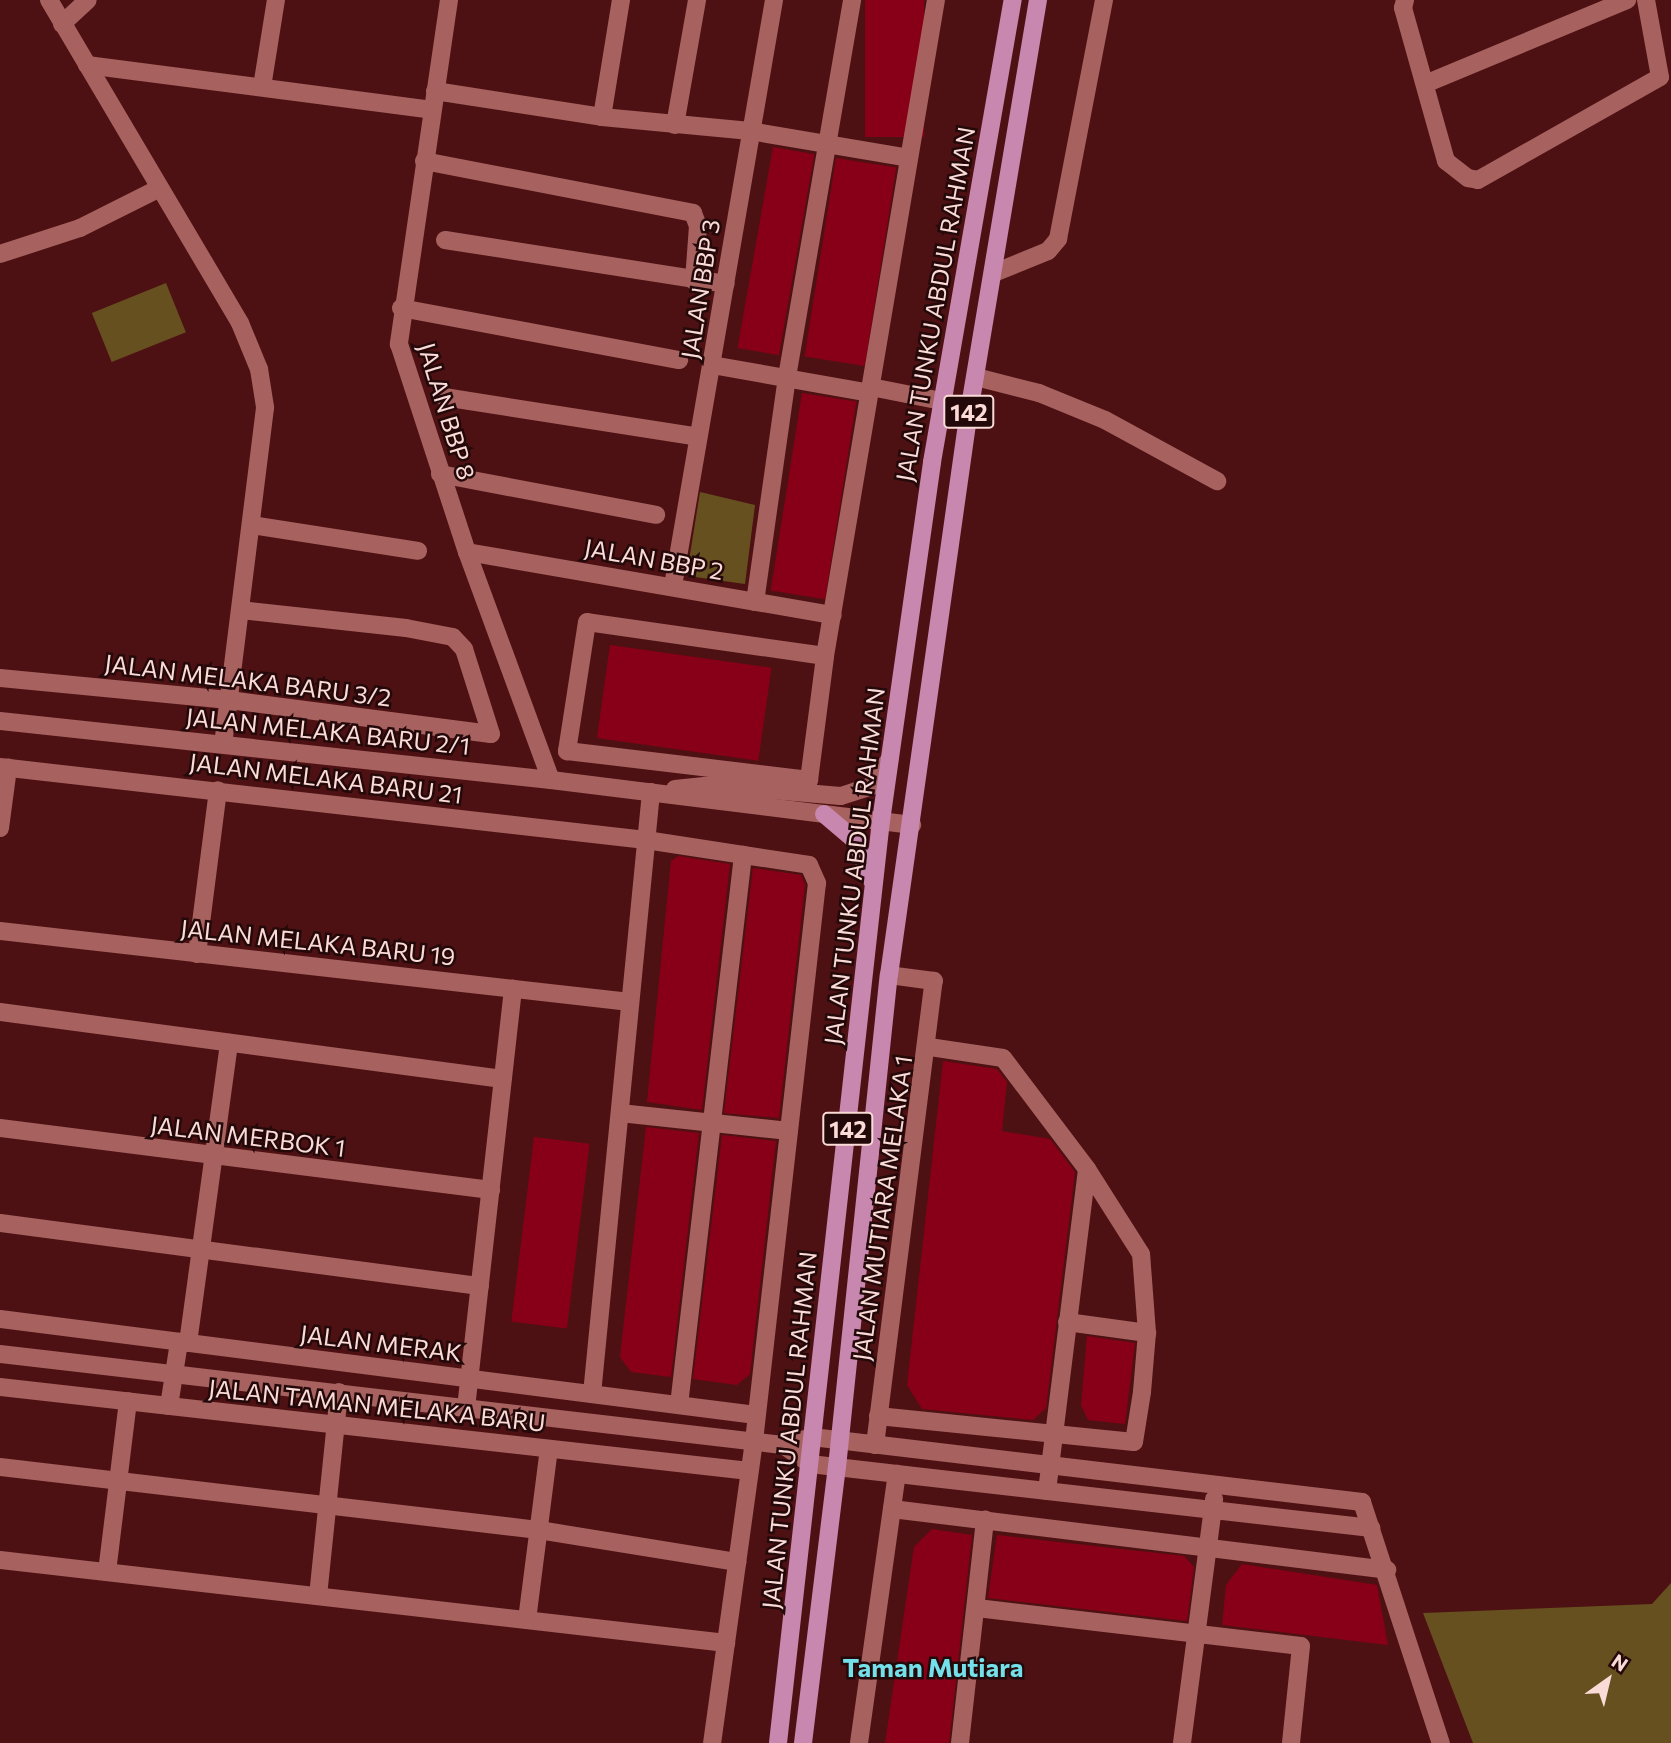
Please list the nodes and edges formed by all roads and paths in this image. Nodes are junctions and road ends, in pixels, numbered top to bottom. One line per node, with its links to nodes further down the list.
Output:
1 (49, 0): 16 (street)
2 (88, 0): 16 (street)
3 (276, 0): 19 (street)
4 (449, 0): 20 (street, JALAN BBP 8)
5 (621, 0): 22 (street)
6 (697, 0): 23 (street)
7 (774, 0): 24 (street, JALAN BBP 3)
8 (852, 0): 25 (street)
9 (936, 0): 26 (street)
10 (1013, 0): 41 (main road, JALAN TUNKU ABDUL RAHMAN / 142)
11 (1038, 0): 31 (main road, JALAN TUNKU ABDUL RAHMAN / 142)
12 (1104, 0): 31 (street)
13 (1405, 0): 18 (street)
14 (1626, 0): 18 (street)
15 (1646, 0): 18 (street)
16 (62, 24): 17 (street)
17 (87, 65): 19 (street); 28 (street)
18 (1425, 84)
19 (262, 87): 21 (street)
20 (435, 91): 21 (street, JALAN BBP 8); 22 (street)
21 (432, 110): 27 (street, JALAN BBP 8)
22 (602, 117): 23 (street)
23 (675, 125): 24 (street)
24 (750, 131): 25 (street); 33 (street, JALAN BBP 3)
25 (828, 144): 26 (street); 38 (street)
26 (909, 159): 39 (street)
27 (424, 161): 32 (street); 34 (street, JALAN BBP 8)
28 (160, 188): 30 (street); 46 (street)
29 (445, 240): 32 (street)
30 (0, 254)
31 (994, 273): 37 (main road, JALAN TUNKU ABDUL RAHMAN / 142)
32 (694, 281): 33 (street)
33 (726, 284): 36 (street, JALAN BBP 3)
34 (401, 307): 35 (street); 43 (street, JALAN BBP 8)
35 (679, 360)
36 (712, 365): 38 (street); 42 (street, JALAN BBP 3)
37 (976, 376): 44 (street); 65 (main road, JALAN TUNKU ABDUL RAHMAN / 142)
38 (787, 377): 39 (street); 50 (street)
39 (870, 390): 41 (street); 52 (street)
40 (444, 397): 42 (street)
41 (942, 401): 58 (main road, JALAN TUNKU ABDUL RAHMAN / 142)
42 (698, 437): 49 (street, JALAN BBP 3)
43 (440, 474): 45 (street); 48 (street, JALAN BBP 8)
44 (1217, 481)
45 (656, 515)
46 (251, 525): 47 (street); 51 (street)
47 (418, 551)
48 (467, 552): 49 (street, JALAN BBP 2); 60 (street, JALAN BBP 8)
49 (673, 586): 50 (street, JALAN BBP 2)
50 (755, 602): 52 (street, JALAN BBP 2)
51 (241, 610): 55 (street); 55 (street, JALAN MELAKA BARU 3/2)
52 (833, 615): 53 (street)
53 (825, 656): 53 (street)
54 (0, 678): 55 (street, JALAN MELAKA BARU 3/2)
55 (229, 700): 57 (street)
56 (0, 721): 57 (street, JALAN MELAKA BARU 2/1)
57 (223, 744): 60 (street, JALAN MELAKA BARU 2/1)
58 (891, 756): 62 (street); 64 (main road, JALAN TUNKU ABDUL RAHMAN / 142)
59 (4, 767): 61 (street, JALAN MELAKA BARU 21); 66 (street)
60 (551, 780): 62 (street, JALAN MELAKA BARU 2/1)
61 (218, 790): 67 (street, JALAN MELAKA BARU 21); 71 (street)
62 (650, 792): 63 (street); 67 (street)
63 (824, 814): 64 (street); 69 (main road)
64 (881, 821): 65 (street); 69 (main road, JALAN TUNKU ABDUL RAHMAN / 142)
65 (912, 825): 72 (main road, JALAN TUNKU ABDUL RAHMAN / 142)
66 (0, 828)
67 (646, 841): 68 (street, JALAN MELAKA BARU 21); 74 (street)
68 (743, 855): 80 (street); 82 (street, JALAN MELAKA BARU 21)
69 (874, 897): 107 (main road, JALAN TUNKU ABDUL RAHMAN / 142)
70 (0, 931): 71 (street, JALAN MELAKA BARU 19)
71 (197, 954): 73 (street, JALAN MELAKA BARU 19)
72 (889, 975): 77 (street, JALAN MUTIARA MELAKA 1); 109 (main road, JALAN TUNKU ABDUL RAHMAN / 142)
73 (513, 989): 74 (street, JALAN MELAKA BARU 19); 78 (street)
74 (630, 1002): 79 (street)
75 (0, 1012): 76 (street)
76 (229, 1043): 78 (street); 83 (street)
77 (929, 1047): 84 (street); 104 (street, JALAN MUTIARA MELAKA 1)
78 (503, 1079): 85 (street)
79 (620, 1114): 80 (street); 98 (street)
80 (712, 1122): 82 (street); 100 (street)
81 (0, 1128): 83 (street, JALAN MERBOK 1)
82 (789, 1131): 103 (street)
83 (213, 1158): 85 (street, JALAN MERBOK 1); 87 (street)
84 (1087, 1169): 90 (street); 91 (street)
85 (491, 1190): 88 (street)
86 (0, 1223): 87 (street)
87 (201, 1248): 88 (street); 92 (street)
88 (480, 1286): 95 (street)
89 (0, 1319): 92 (street, JALAN MERAK)
90 (1067, 1322): 91 (street); 106 (street)
91 (1147, 1333): 106 (street)
92 (183, 1343): 94 (street); 95 (street, JALAN MERAK)
93 (0, 1354): 94 (street)
94 (174, 1373): 97 (street); 101 (street)
95 (470, 1378): 98 (street, JALAN MERAK); 102 (street)
96 (0, 1387): 99 (street, JALAN TAMAN MELAKA BARU)
97 (339, 1392): 102 (street); 105 (street)
98 (592, 1394): 100 (street, JALAN MERAK)
99 (128, 1401): 101 (street, JALAN TAMAN MELAKA BARU); 119 (street)
100 (680, 1405): 103 (street, JALAN MERAK)
101 (170, 1406): 105 (street, JALAN TAMAN MELAKA BARU)
102 (466, 1408): 108 (street)
103 (757, 1415): 108 (street)
104 (878, 1416): 106 (street); 111 (street, JALAN MUTIARA MELAKA 1)
105 (335, 1424): 112 (street, JALAN TAMAN MELAKA BARU); 122 (street)
106 (1054, 1434): 114 (street)
107 (812, 1437): 109 (street); 110 (street); 113 (main road, JALAN TUNKU ABDUL RAHMAN / 142)
108 (754, 1441): 110 (street); 117 (street)
109 (839, 1441): 111 (street); 116 (main road, JALAN TUNKU ABDUL RAHMAN / 142)
110 (783, 1445): 113 (street)
111 (875, 1445): 114 (street)
112 (549, 1448): 117 (street, JALAN TAMAN MELAKA BARU); 127 (street)
113 (810, 1464): 116 (street); 139 (main road, JALAN TUNKU ABDUL RAHMAN / 142)
114 (1050, 1465): 120 (street); 121 (street)
115 (0, 1467): 119 (street)
116 (837, 1467): 118 (street); 140 (main road, JALAN TUNKU ABDUL RAHMAN / 142)
117 (749, 1471): 130 (street)
118 (897, 1474): 121 (street); 123 (street)
119 (119, 1480): 122 (street); 132 (street)
120 (1216, 1485): 124 (street); 126 (street)
121 (1047, 1491): 124 (street)
122 (327, 1506): 127 (street); 133 (street)
123 (892, 1509): 125 (street); 141 (street)
124 (1213, 1510): 126 (street); 128 (street)
125 (985, 1519): 128 (street); 134 (street)
126 (1371, 1528): 131 (street)
127 (539, 1530): 130 (street); 135 (street)
128 (1208, 1547): 131 (street); 136 (street)
129 (0, 1560): 132 (street)
130 (737, 1562): 137 (street)
131 (1387, 1570): 145 (street)
132 (107, 1572): 133 (street)
133 (318, 1596): 135 (street)
134 (977, 1608): 136 (street); 142 (street)
135 (527, 1620): 137 (street)
136 (1198, 1636): 143 (street); 144 (street)
137 (726, 1643): 138 (street)
138 (712, 1743)
139 (778, 1743)
140 (803, 1743)
141 (859, 1743)
142 (960, 1743)
143 (1182, 1743)
144 (1291, 1743)
145 (1441, 1743)

